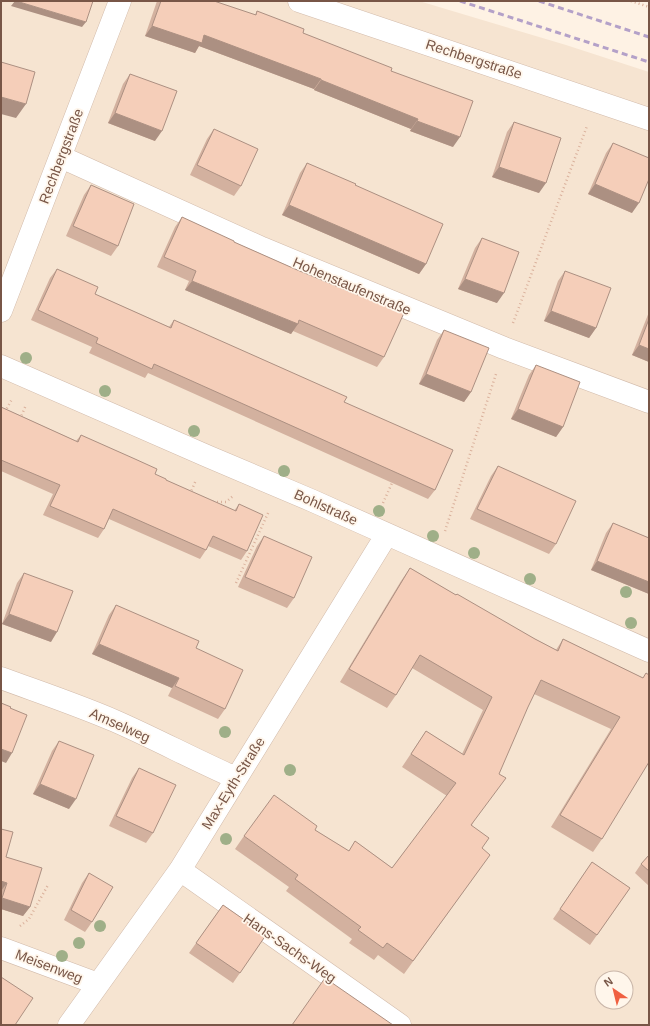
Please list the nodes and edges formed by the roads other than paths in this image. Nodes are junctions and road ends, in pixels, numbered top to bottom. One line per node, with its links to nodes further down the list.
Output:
1 (120, 1): 4 (street, Rechbergstraße)
2 (298, 1): 3 (street, Rechbergstraße)
3 (649, 119)
4 (61, 157): 5 (street, Rechbergstraße); 7 (street, Hohenstaufenstraße)
5 (1, 311)
6 (1, 366): 8 (street, Bohlstraße)
7 (649, 402)
8 (387, 534): 9 (street, Bohlstraße); 11 (street, Max-Eyth-Straße)
9 (649, 651)
10 (1, 678): 11 (street, Amselweg)
11 (236, 778): 12 (street, Max-Eyth-Straße)
12 (180, 870): 14 (street, Max-Eyth-Straße); 16 (street, Hans-Sachs-Weg)
13 (1, 948): 14 (street, Meisenweg)
14 (98, 984): 15 (street, Max-Eyth-Straße)
15 (69, 1025)
16 (400, 1025)

